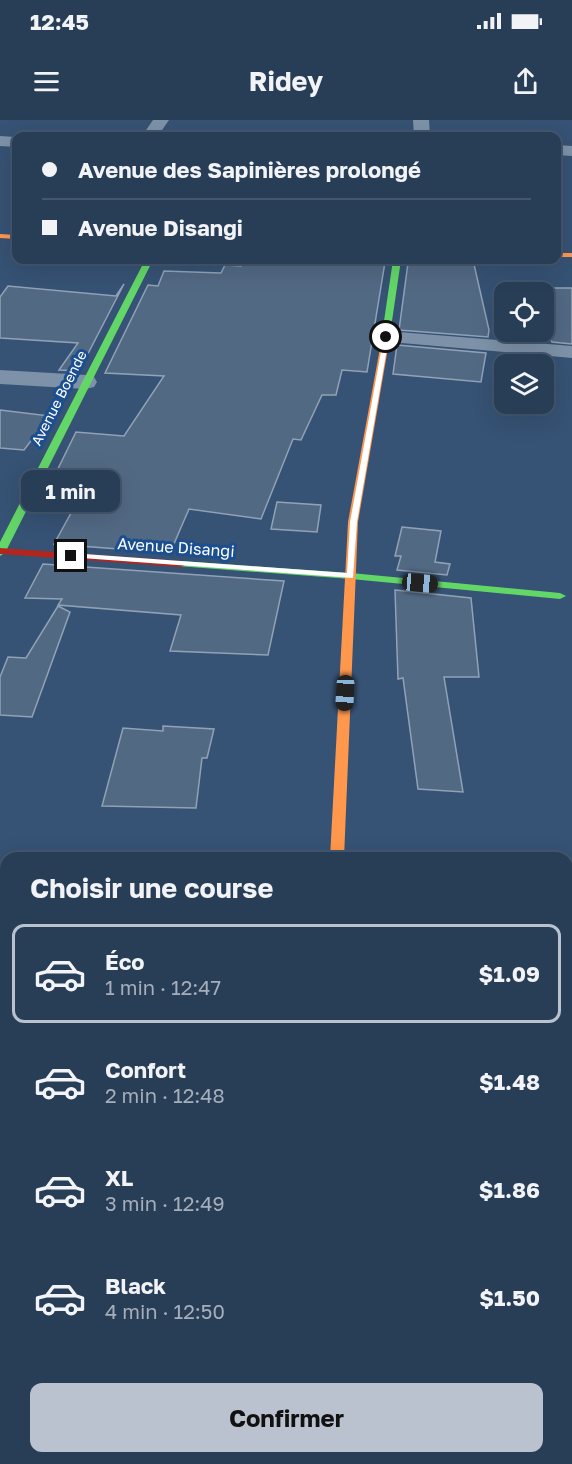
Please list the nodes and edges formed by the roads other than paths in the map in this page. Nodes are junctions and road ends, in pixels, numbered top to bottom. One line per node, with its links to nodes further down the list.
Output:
1 (147, 264): 6 (street, Avenue Boende)
2 (395, 264): 3 (street)
3 (386, 337): 4 (street); 8 (street)
4 (572, 352)
5 (0, 377): 6 (street)
6 (86, 382): 7 (street, Avenue Boende)
7 (0, 551): 8 (street, Avenue Disangi)
8 (351, 576): 9 (street, Avenue Disangi); 10 (street)
9 (560, 596)
10 (337, 852)

